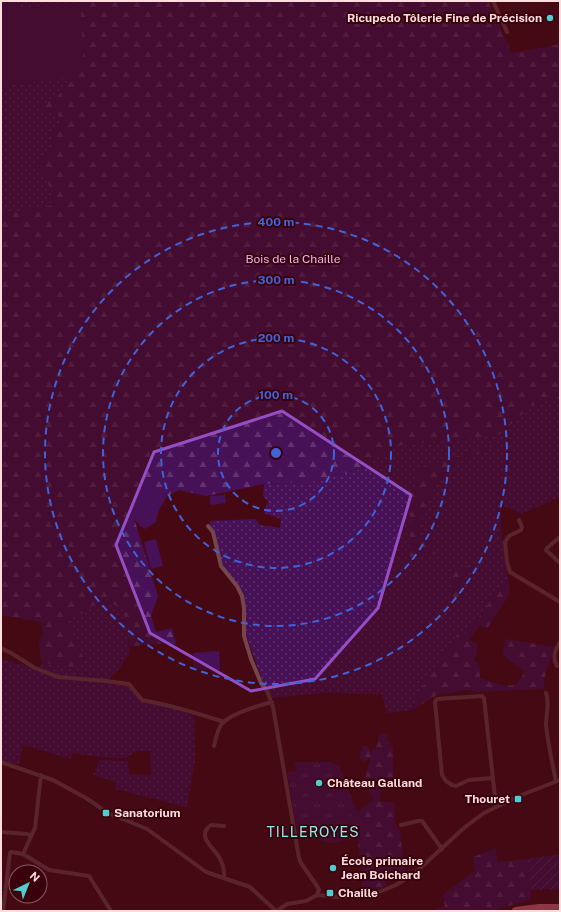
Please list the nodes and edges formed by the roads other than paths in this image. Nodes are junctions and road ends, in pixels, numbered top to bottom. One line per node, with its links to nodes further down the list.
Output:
1 (494, 1): 2 (street)
2 (507, 32)
3 (519, 520): 7 (street)
4 (208, 526): 12 (street)
5 (560, 537): 6 (street)
6 (560, 563)
7 (560, 602)
8 (560, 642): 10 (street)
9 (1, 648): 13 (street)
10 (557, 666)
11 (546, 693): 18 (street)
12 (272, 702): 13 (street); 27 (street)
13 (224, 722): 14 (street)
14 (214, 746)
15 (1, 762): 16 (street)
16 (41, 776): 23 (street); 26 (street)
17 (492, 778): 17 (street); 19 (street)
18 (558, 781): 19 (street)
19 (496, 806): 24 (street)
20 (401, 825): 24 (street)
21 (224, 826): 26 (street)
22 (1, 832): 23 (street)
23 (32, 836): 25 (street)
24 (442, 849): 27 (street)
25 (23, 854): 29 (street); 30 (street)
26 (224, 878): 31 (street)
27 (317, 894): 31 (street)
28 (560, 908): 32 (highway)
29 (3, 911)
30 (111, 911)
31 (277, 911)
32 (516, 911)

